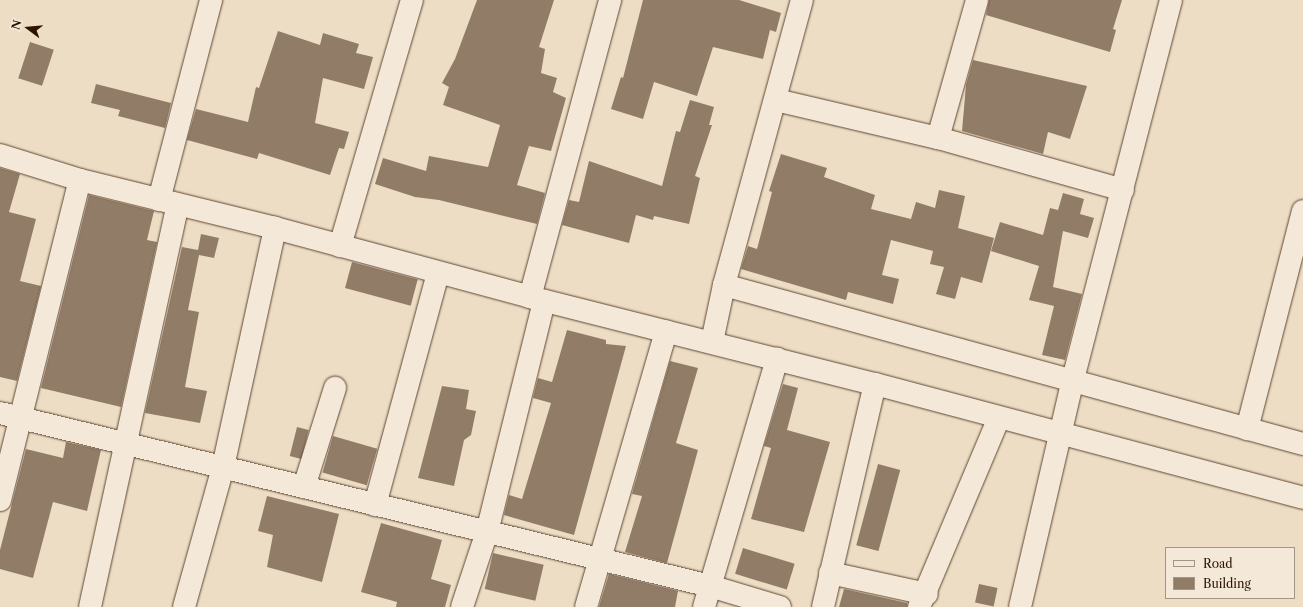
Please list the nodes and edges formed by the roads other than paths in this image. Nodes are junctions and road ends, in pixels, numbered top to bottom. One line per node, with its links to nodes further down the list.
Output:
1 (211, 0): 12 (street)
2 (412, 0): 15 (street)
3 (610, 0): 18 (street)
4 (802, 0): 7 (street)
5 (977, 0): 8 (street)
6 (1171, 0): 11 (street)
7 (776, 100): 8 (street); 17 (street)
8 (938, 138): 11 (street)
9 (0, 155): 10 (street)
10 (80, 180): 12 (street); 25 (street)
11 (1123, 190): 22 (street)
12 (168, 202): 14 (street); 29 (street)
13 (1303, 211): 27 (street)
14 (275, 228): 15 (street); 31 (street)
15 (340, 246): 16 (street)
16 (438, 273): 18 (street); 35 (street)
17 (724, 285): 20 (street); 22 (street)
18 (537, 299): 19 (street); 36 (street)
19 (666, 331): 20 (street); 37 (street)
20 (712, 342): 21 (street)
21 (777, 359): 23 (street); 39 (street)
22 (1073, 379): 27 (street); 28 (street)
23 (874, 384): 26 (street); 38 (street)
24 (335, 388): 32 (street)
25 (9, 415): 29 (street); 34 (street)
26 (999, 418): 28 (street); 40 (street)
27 (1247, 429): 30 (street)
28 (1060, 434): 33 (street); 48 (street)
29 (126, 444): 31 (street); 41 (street)
30 (1303, 444)
31 (223, 467): 32 (street); 42 (street)
32 (304, 487): 35 (street)
33 (1303, 498)
34 (0, 500)
35 (375, 504): 36 (street)
36 (488, 532): 37 (street); 43 (street)
37 (600, 560): 39 (street); 44 (street)
38 (830, 573): 40 (street); 47 (street)
39 (710, 586): 45 (street); 46 (street)
40 (923, 600)
41 (90, 607)
42 (184, 607)
43 (462, 607)
44 (586, 607)
45 (704, 607)
46 (780, 607)
47 (823, 607)
48 (1020, 607)

